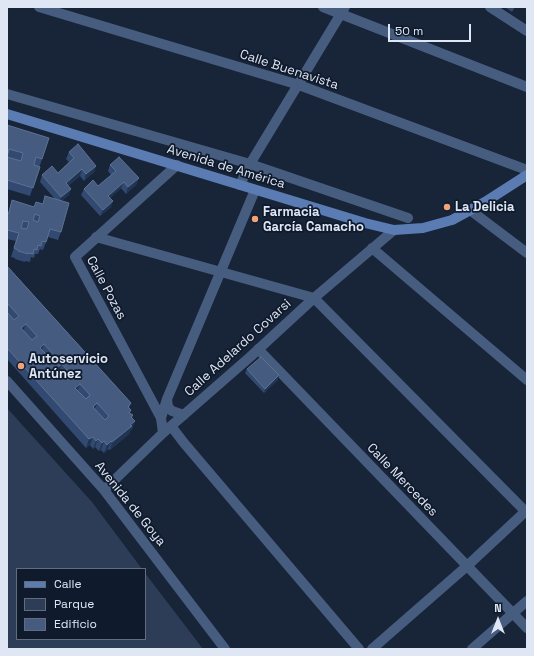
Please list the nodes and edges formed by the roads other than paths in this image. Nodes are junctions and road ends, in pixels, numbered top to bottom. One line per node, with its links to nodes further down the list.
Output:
1 (39, 7): 6 (street, Calle Buenavista)
2 (323, 7): 4 (street)
3 (490, 7): 5 (street)
4 (343, 10): 6 (street); 7 (street)
5 (527, 32)
6 (299, 85): 10 (street); 12 (street, Calle Buenavista)
7 (527, 87)
8 (7, 94): 10 (street, Avenida de América)
9 (7, 114): 11 (street, Avenida de América)
10 (250, 164): 14 (street); 17 (street, Avenida de América)
11 (177, 165): 14 (street, Avenida de América); 19 (street, Calle Pozas)
12 (527, 170)
13 (527, 175): 16 (street, Avenida de América)
14 (240, 185): 15 (street, Avenida de América)
15 (255, 190): 18 (street, Avenida de América); 22 (street)
16 (470, 210): 18 (street, Avenida de América); 21 (street)
17 (408, 218)
18 (394, 230): 20 (street, Calle Adelardo Covarsi)
19 (96, 237): 22 (street); 29 (street, Calle Pozas)
20 (372, 248): 23 (street, Calle Adelardo Covarsi); 25 (street)
21 (527, 253)
22 (221, 273): 23 (street); 27 (street)
23 (314, 298): 24 (street, Calle Adelardo Covarsi); 33 (street)
24 (258, 349): 28 (street, Calle Adelardo Covarsi); 34 (street, Calle Mercedes)
25 (527, 380)
26 (7, 381): 32 (street, Avenida de Goya)
27 (167, 400): 28 (street); 29 (street)
28 (184, 415): 30 (street, Calle Adelardo Covarsi)
29 (161, 418): 31 (street, Calle Pozas)
30 (171, 426): 31 (street, Calle Adelardo Covarsi); 39 (street)
31 (163, 432): 32 (street, Calle Adelardo Covarsi)
32 (104, 490): 38 (street, Avenida de Goya)
33 (527, 511): 34 (street)
34 (467, 566): 36 (street, Calle Mercedes); 40 (street)
35 (527, 601): 36 (street)
36 (513, 613): 37 (street, Calle Mercedes); 41 (street)
37 (527, 628)
38 (225, 649)
39 (359, 649)
40 (372, 649)
41 (472, 649)

